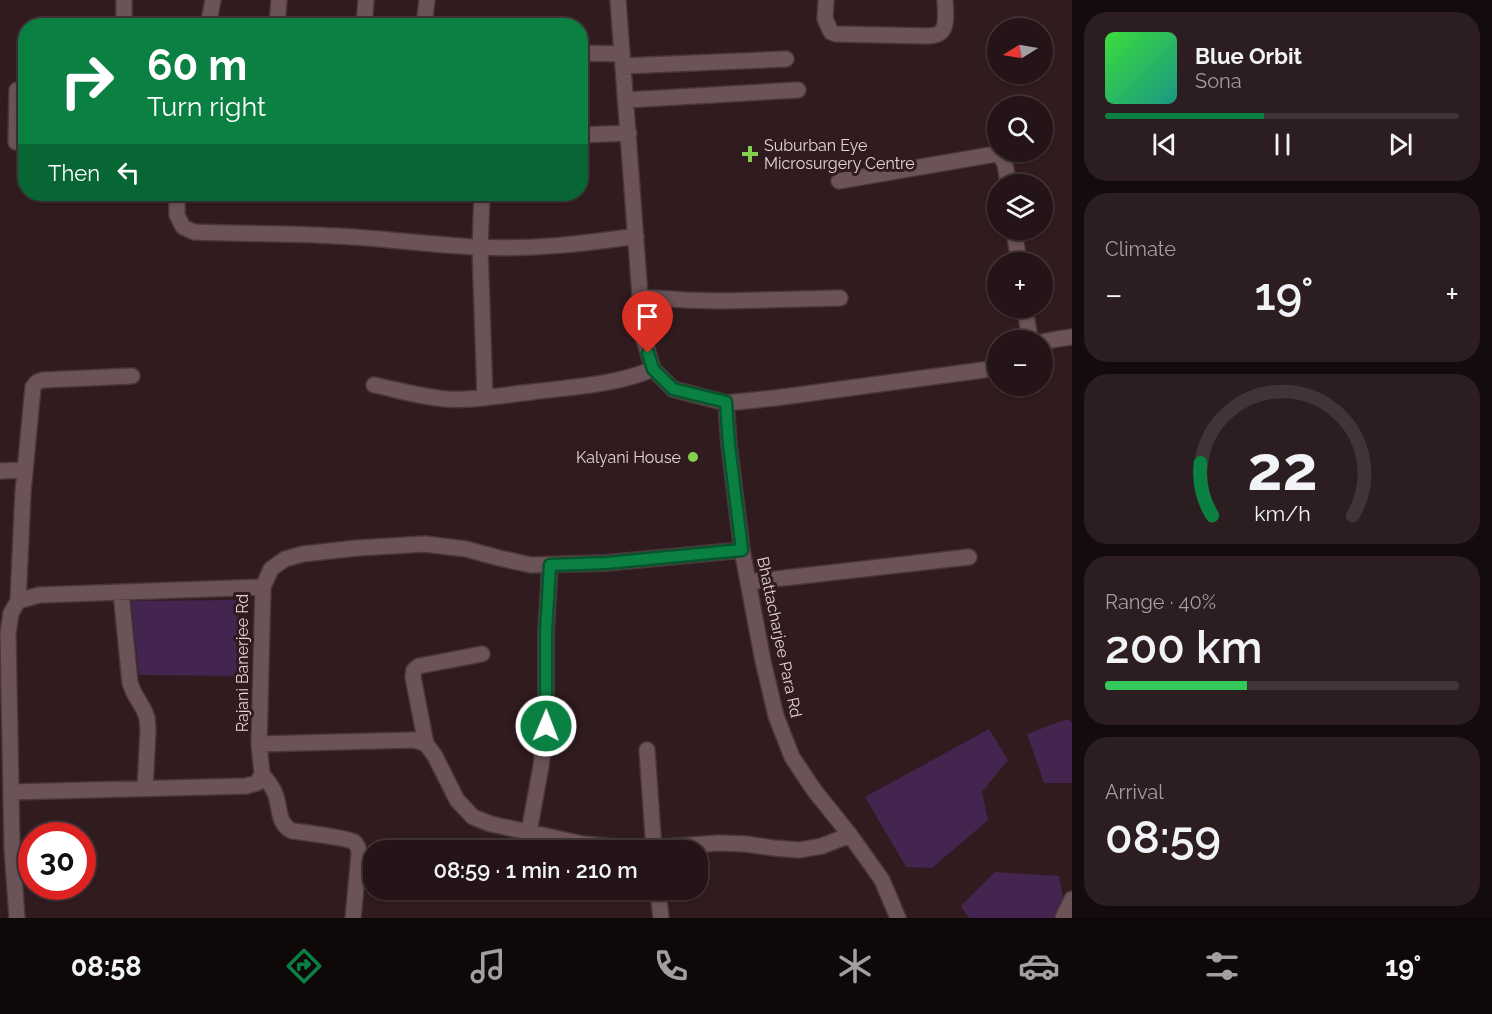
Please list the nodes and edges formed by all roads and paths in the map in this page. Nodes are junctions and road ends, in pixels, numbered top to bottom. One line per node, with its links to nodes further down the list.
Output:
1 (124, 0): 9 (street)
2 (213, 0): 10 (street)
3 (279, 0): 11 (street)
4 (366, 0): 12 (street)
5 (427, 0): 13 (street)
6 (618, 0): 16 (street)
7 (826, 0): 8 (street)
8 (945, 0)
9 (124, 18)
10 (210, 18)
11 (278, 18)
12 (365, 18)
13 (425, 18)
14 (588, 54): 16 (street)
15 (786, 59): 16 (street)
16 (623, 60): 19 (street)
17 (17, 90): 22 (street)
18 (798, 90): 19 (street)
19 (626, 100): 20 (street)
20 (629, 133): 21 (street); 27 (street)
21 (588, 135)
22 (18, 142)
23 (1006, 174): 24 (street)
24 (839, 181)
25 (177, 201): 28 (street)
26 (482, 201): 28 (street)
27 (636, 236): 28 (street); 29 (street)
28 (480, 248): 37 (street)
29 (640, 297): 30 (street); 33 (street)
30 (840, 298)
31 (1072, 337): 32 (street)
32 (1053, 340)
33 (653, 369): 37 (street); 38 (street)
34 (987, 369): 38 (street)
35 (132, 376): 39 (street)
36 (374, 385): 37 (street)
37 (485, 398)
38 (726, 402): 41 (street, Bhattacharjee Para Rd)
39 (26, 470): 40 (street); 47 (street)
40 (0, 471)
41 (742, 550): 43 (street); 44 (street, Bhattacharjee Para Rd)
42 (969, 557): 44 (street)
43 (550, 565): 45 (street); 57 (street)
44 (749, 582): 58 (street, Bhattacharjee Para Rd)
45 (262, 587): 46 (street, Rajani Banerjee Rd); 50 (street, Rajani Banerjee Rd)
46 (122, 592): 47 (street, Rajani Banerjee Rd); 55 (street)
47 (18, 601): 48 (street)
48 (4, 648): 54 (street)
49 (482, 654): 51 (street)
50 (259, 744): 51 (street); 53 (street, Rajani Banerjee Rd)
51 (426, 744): 57 (street)
52 (647, 750): 60 (street)
53 (262, 774): 55 (street); 65 (street)
54 (5, 776): 56 (street)
55 (145, 789): 56 (street)
56 (10, 792): 64 (street)
57 (529, 832): 59 (street)
58 (850, 835): 61 (street); 67 (street, Bhattacharjee Para Rd)
59 (565, 840)
60 (653, 840)
61 (708, 844)
62 (1072, 899): 68 (street)
63 (659, 900): 66 (street)
64 (17, 918)
65 (353, 918)
66 (660, 918)
67 (898, 918)
68 (1063, 918)

